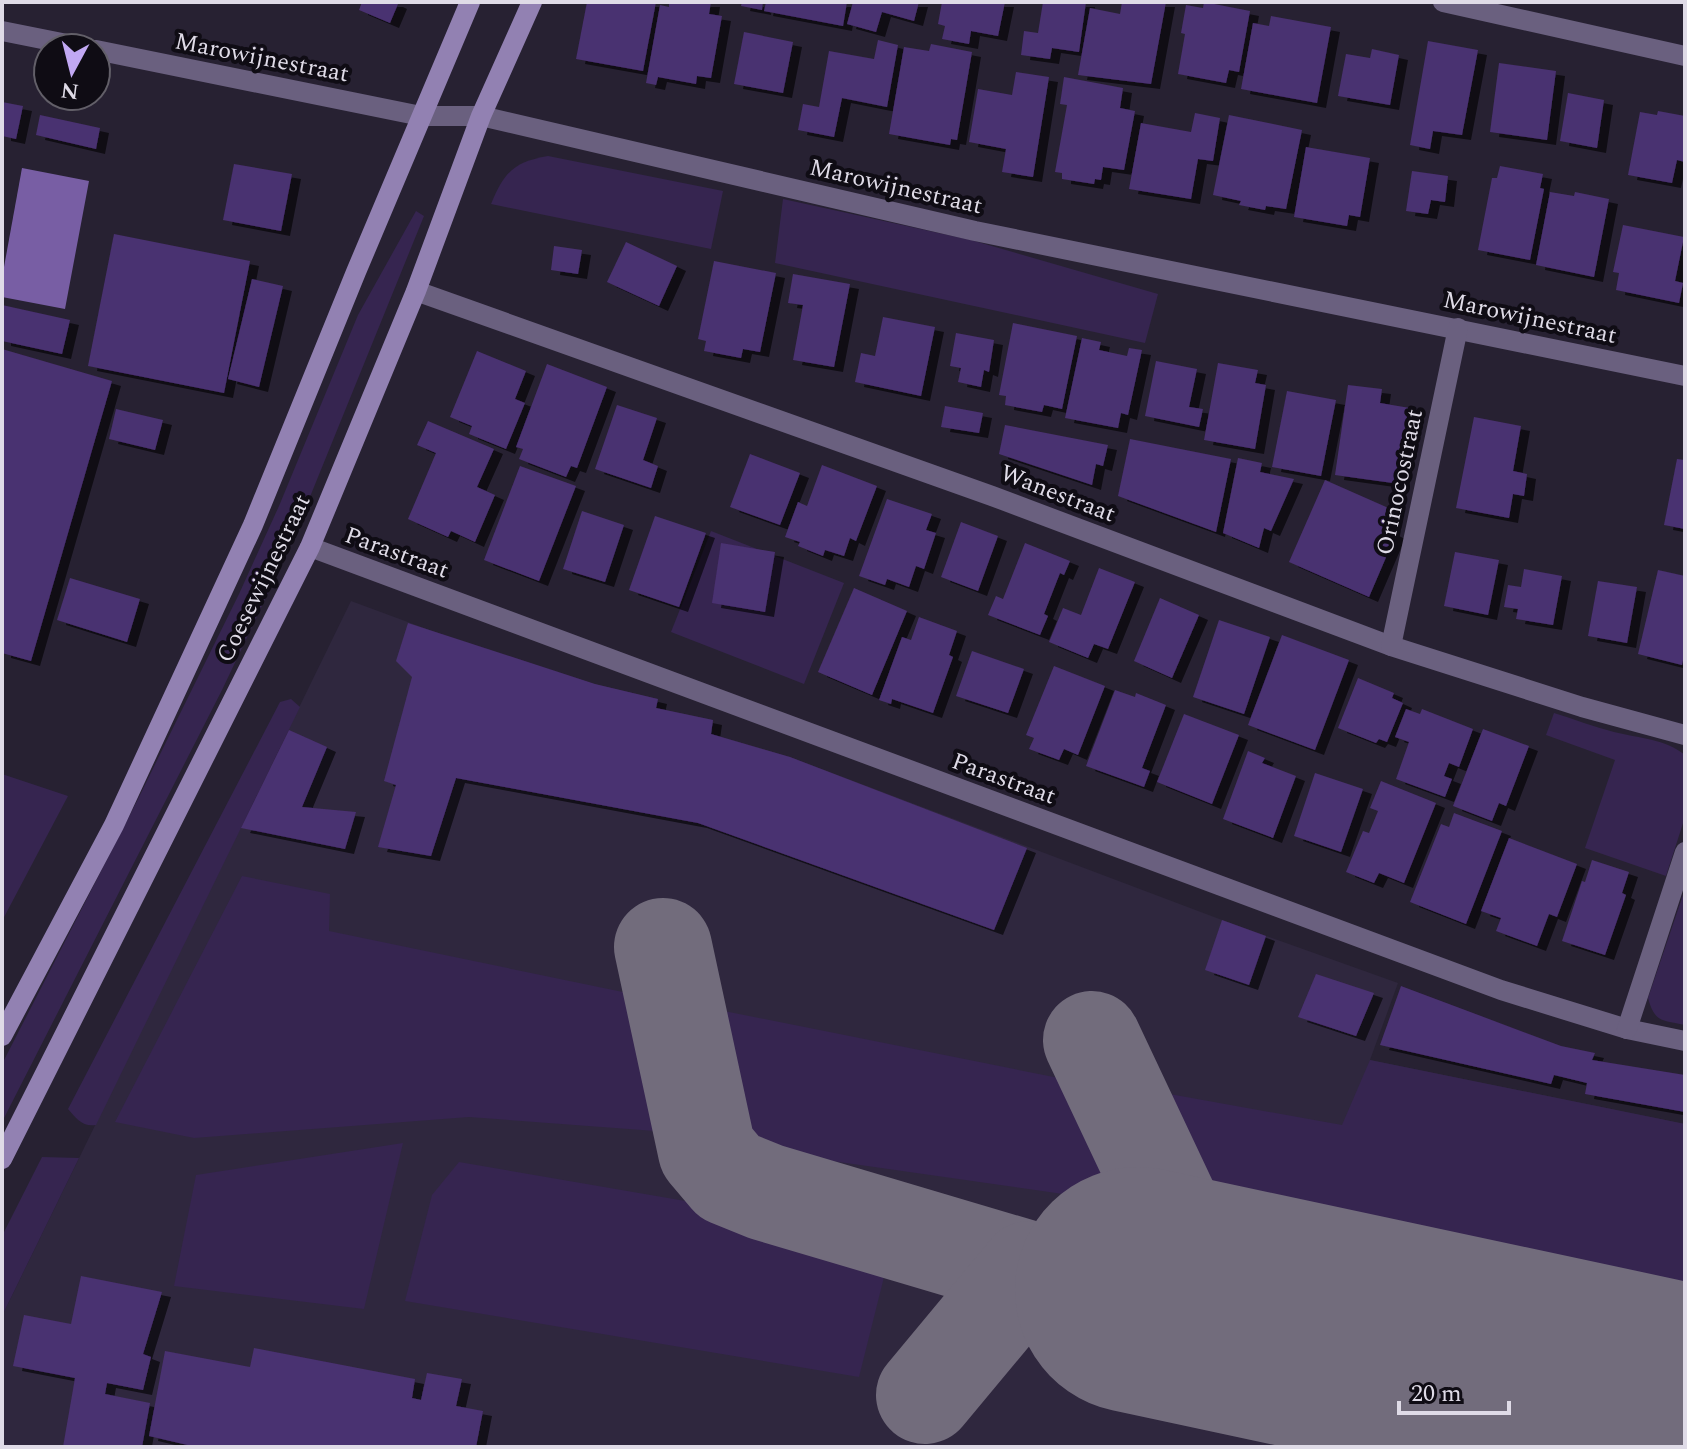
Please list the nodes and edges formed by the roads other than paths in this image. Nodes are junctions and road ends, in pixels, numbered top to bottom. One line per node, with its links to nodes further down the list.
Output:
1 (470, 2): 8 (main road, Coesewijnestraat)
2 (532, 2): 9 (main road, Coesewijnestraat)
3 (1443, 2): 7 (street)
4 (2, 31): 5 (street)
5 (32, 37)
6 (112, 53): 8 (street, Marowijnestraat)
7 (1685, 56)
8 (421, 116): 9 (street, Marowijnestraat); 18 (main road, Coesewijnestraat)
9 (481, 116): 10 (main road, Coesewijnestraat); 11 (street, Marowijnestraat)
10 (416, 291): 13 (main road, Coesewijnestraat); 14 (street, Wanestraat)
11 (1458, 328): 12 (street, Marowijnestraat); 14 (street, Orinocostraat)
12 (1685, 376)
13 (310, 547): 17 (street, Parastraat); 20 (main road, Coesewijnestraat)
14 (1391, 646): 15 (street, Wanestraat)
15 (1685, 735)
16 (1685, 852): 17 (street)
17 (1627, 1029): 19 (street, Parastraat)
18 (2, 1036)
19 (1685, 1041)
20 (2, 1159)

